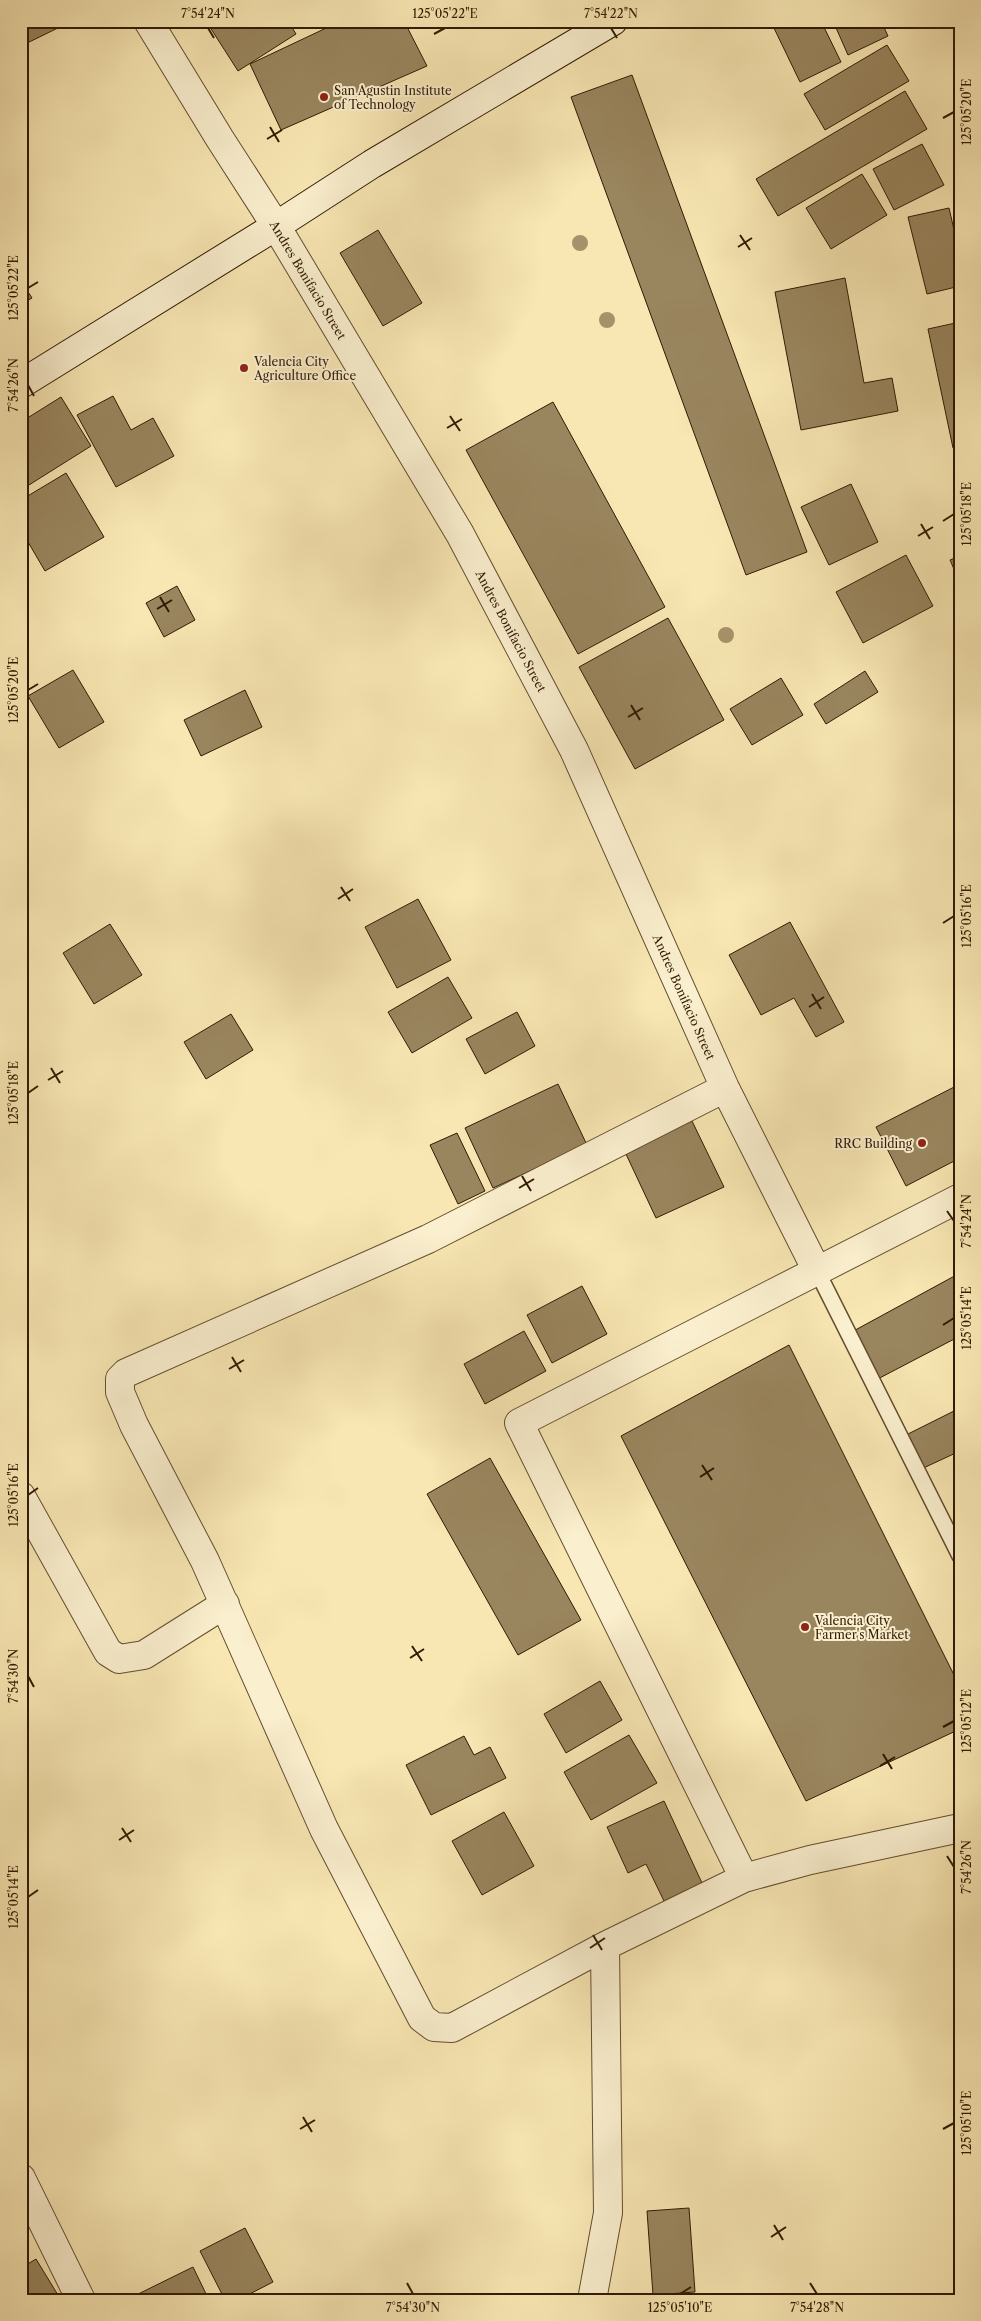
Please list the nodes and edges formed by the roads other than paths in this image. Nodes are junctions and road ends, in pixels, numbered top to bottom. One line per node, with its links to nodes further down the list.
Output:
1 (148, 21): 3 (street, Andres Bonifacio Street)
2 (613, 21): 3 (street)
3 (276, 226): 4 (street); 5 (street, Andres Bonifacio Street)
4 (21, 384)
5 (725, 1088): 7 (street, Andres Bonifacio Street); 10 (street)
6 (960, 1198): 7 (street)
7 (816, 1271): 9 (lane); 12 (street)
8 (21, 1496): 10 (street)
9 (960, 1556)
10 (224, 1604): 13 (street)
11 (960, 1828): 12 (street)
12 (744, 1878): 13 (street)
13 (605, 1946): 16 (street)
14 (21, 2178): 15 (street)
15 (81, 2300)
16 (592, 2300)

